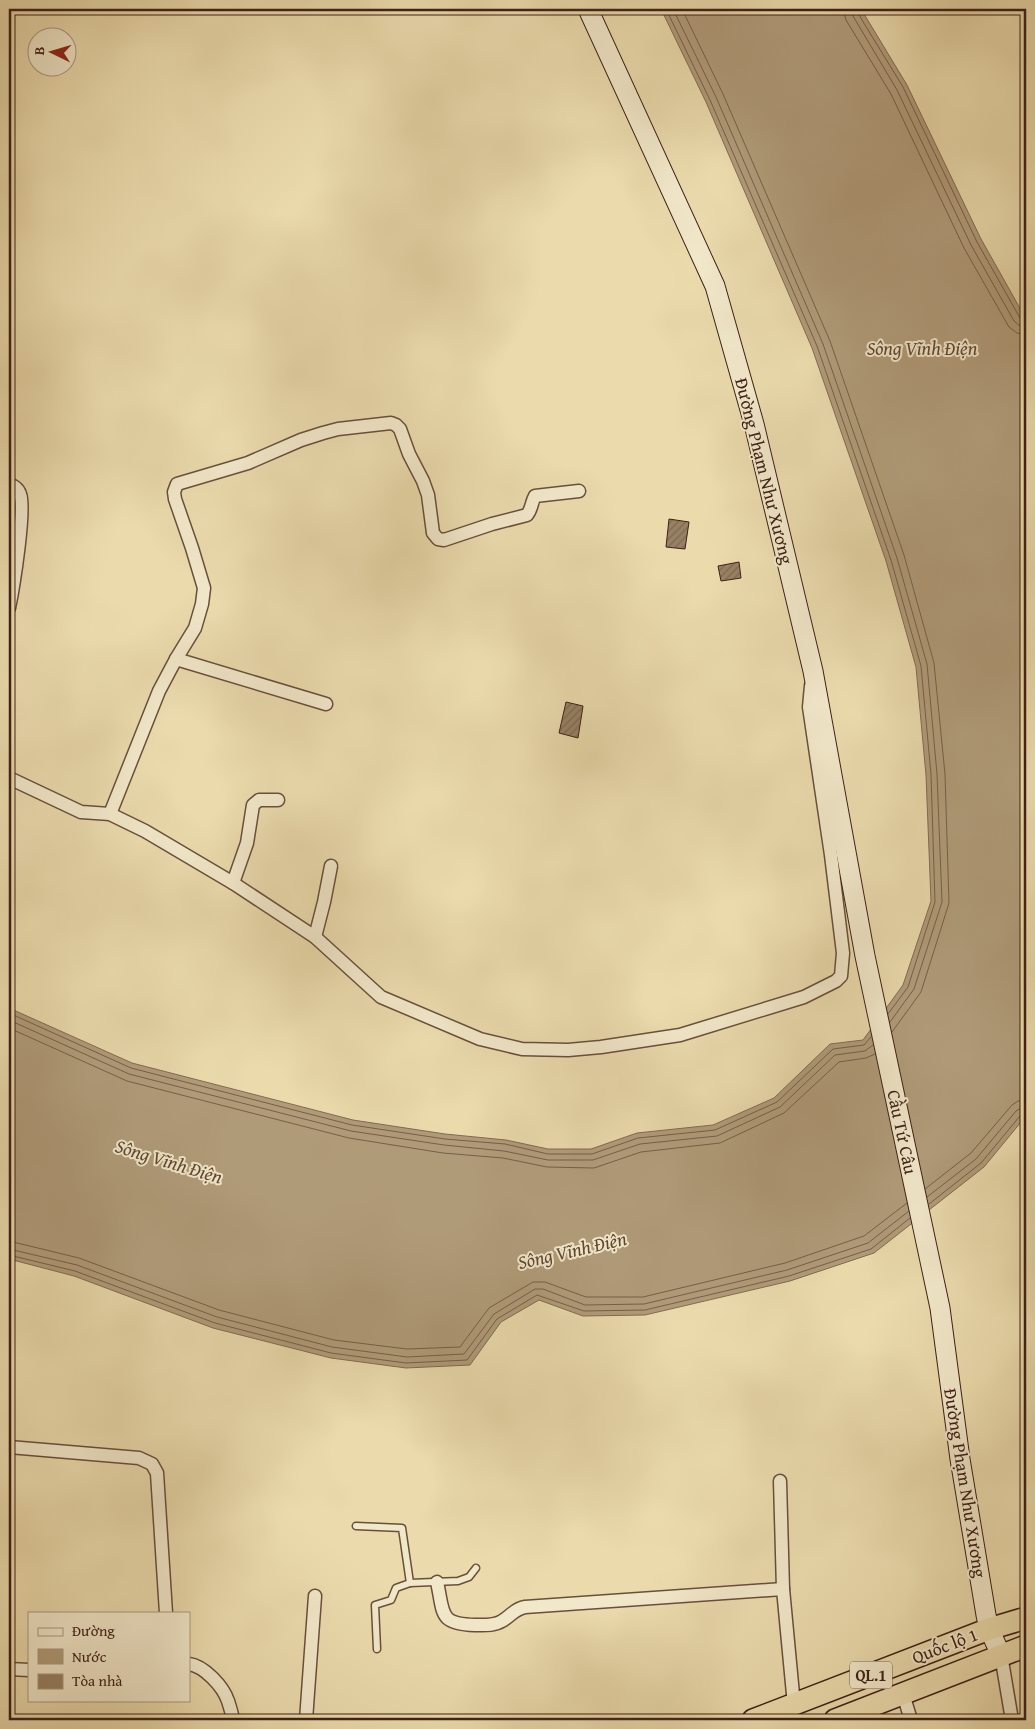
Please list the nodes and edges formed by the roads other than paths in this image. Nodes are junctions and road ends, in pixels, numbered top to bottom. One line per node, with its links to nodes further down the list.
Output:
1 (588, 9): 6 (main road, Đường Phạm Như Xương)
2 (9, 484): 4 (street)
3 (579, 491): 5 (street)
4 (9, 608)
5 (176, 659): 7 (street); 10 (street)
6 (813, 671): 13 (street); 14 (main road, Đường Phạm Như Xương)
7 (326, 704)
8 (9, 778): 10 (street)
9 (278, 800): 12 (street)
10 (110, 814): 12 (street)
11 (331, 866): 13 (street)
12 (233, 883): 13 (street)
13 (315, 937)
14 (865, 956): 15 (main road, Cầu Tứ Câu)
15 (940, 1308): 26 (main road, Đường Phạm Như Xương)
16 (9, 1447): 24 (street)
17 (780, 1481): 22 (street)
18 (356, 1526): 21 (lane)
19 (476, 1568): 20 (lane)
20 (437, 1582): 21 (lane); 22 (street)
21 (410, 1583): 28 (lane)
22 (783, 1589): 34 (street)
23 (315, 1596): 36 (street)
24 (166, 1612)
25 (1026, 1618): 26 (highway, Quốc lộ 1 / QL.1)
26 (989, 1629): 29 (main road, Đường Phạm Như Xương); 34 (highway, Quốc lộ 1 / QL.1)
27 (1026, 1646): 29 (highway, Quốc lộ 1 / QL.1)
28 (378, 1649)
29 (1001, 1656): 33 (highway, Quốc lộ 1 / QL.1); 40 (street)
30 (190, 1664): 35 (street)
31 (9, 1670): 32 (street)
32 (28, 1670)
33 (904, 1694): 38 (highway, Quốc lộ 1 / QL.1); 39 (street)
34 (794, 1705): 37 (highway, Quốc lộ 1 / QL.1)
35 (234, 1720)
36 (306, 1720)
37 (753, 1720)
38 (835, 1720)
39 (911, 1720)
40 (1012, 1720)

